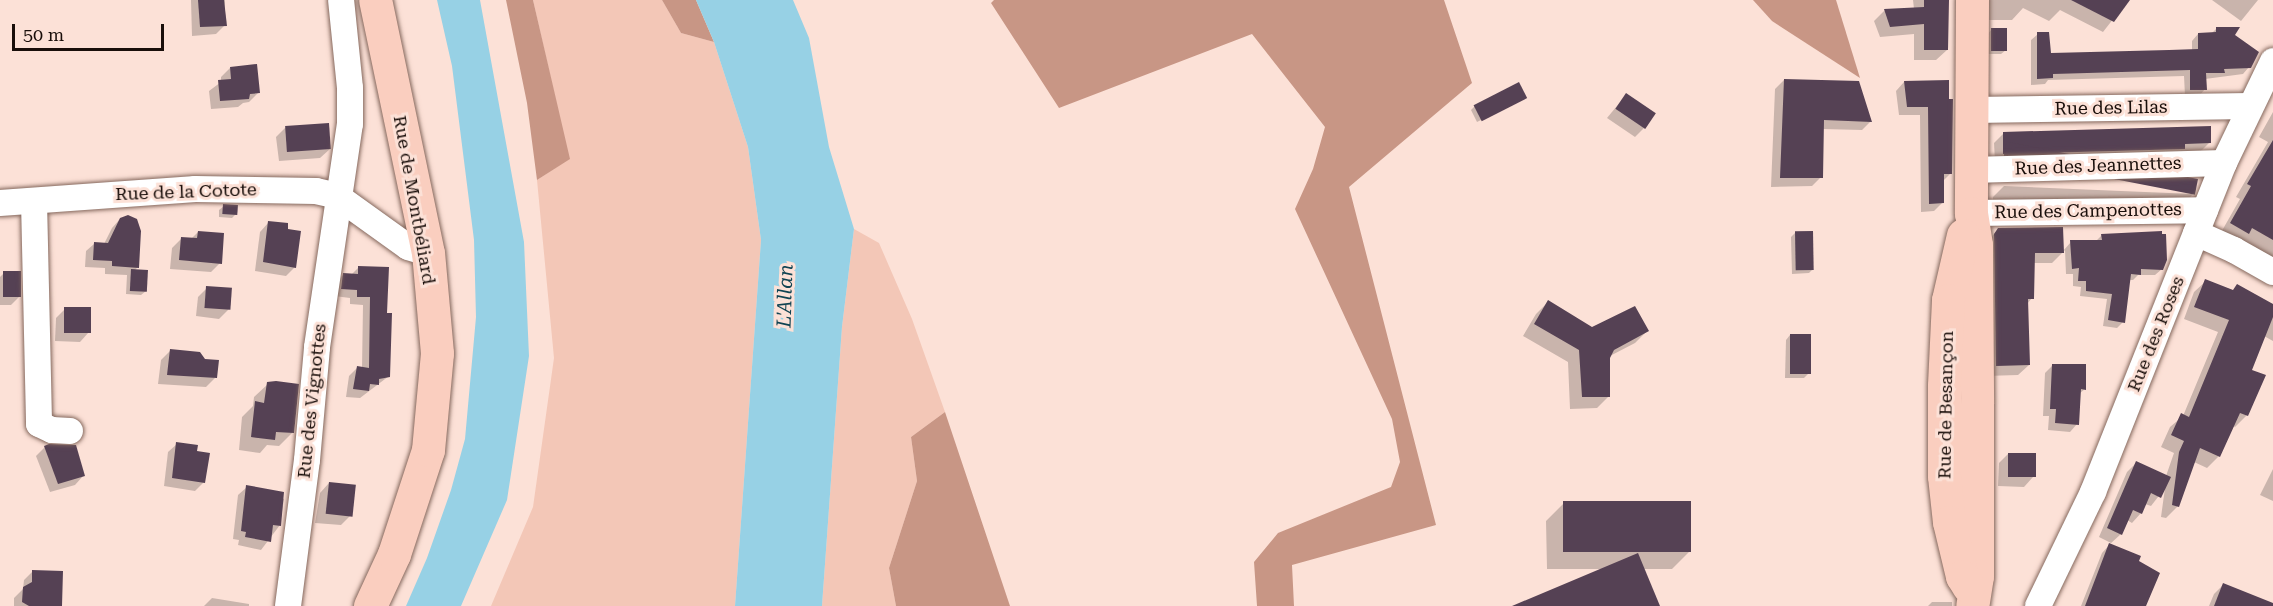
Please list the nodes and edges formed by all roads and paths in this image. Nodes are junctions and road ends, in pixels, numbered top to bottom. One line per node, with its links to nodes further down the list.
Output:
1 (341, 0): 9 (street, Rue des Vignottes)
2 (375, 0): 14 (main road, Rue de Montbéliard)
3 (1972, 0): 6 (main road, Rue de Besançon)
4 (2273, 61): 5 (street, Rue des Roses)
5 (2250, 106): 6 (street, Rue des Lilas); 7 (street, Rue des Roses)
6 (1972, 110): 8 (main road, Rue de Besançon)
7 (2224, 163): 8 (street, Rue des Jeannettes); 13 (street, Rue des Roses)
8 (1971, 170): 12 (main road, Rue de Besançon)
9 (337, 196): 10 (street, Rue de la Cotote); 14 (street); 18 (street, Rue des Vignottes)
10 (34, 201): 11 (street, Rue de la Cotote); 16 (street)
11 (0, 203)
12 (1971, 213): 13 (street, Rue des Campenottes); 17 (main road, Rue de Besançon)
13 (2201, 221): 15 (street); 20 (street, Rue des Roses)
14 (428, 254): 19 (main road, Rue de Montbéliard)
15 (2273, 272)
16 (70, 431)
17 (1972, 600)
18 (288, 606)
19 (370, 606)
20 (2038, 606)

